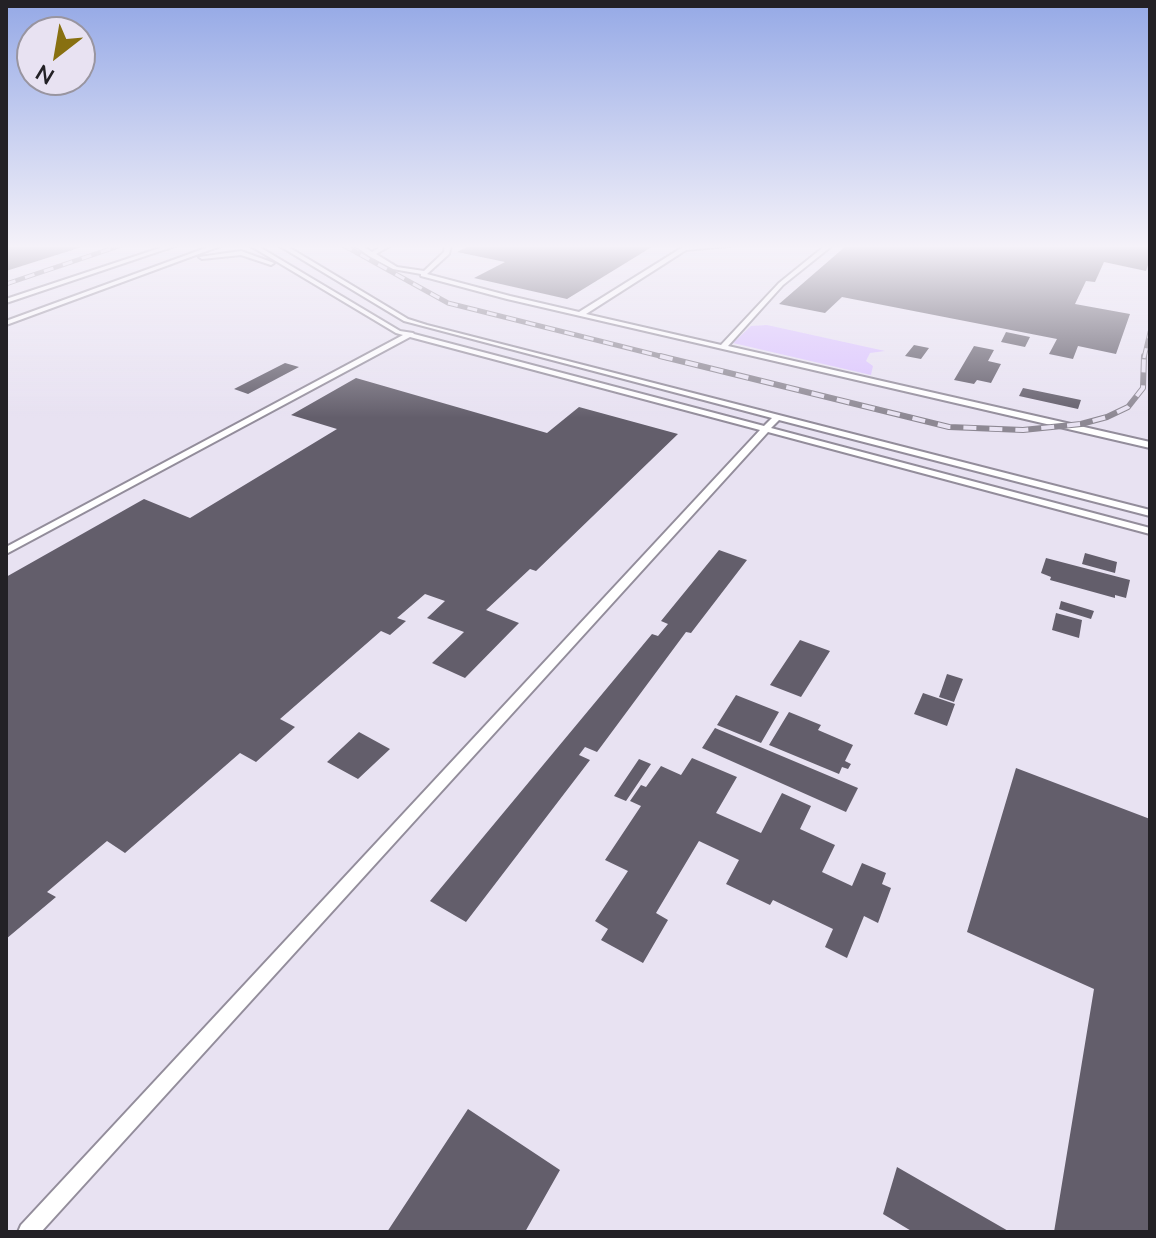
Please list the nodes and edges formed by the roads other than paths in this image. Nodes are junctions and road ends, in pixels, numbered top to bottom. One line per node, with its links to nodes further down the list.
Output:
1 (62, 303): 8 (lane)
2 (346, 303): 10 (lane)
3 (377, 303): 9 (lane)
4 (533, 303): 7 (lane)
5 (599, 303): 7 (lane)
6 (764, 303): 11 (lane)
7 (581, 314): 11 (lane)
8 (6, 323)
9 (425, 326): 10 (lane); 12 (lane)
10 (408, 335): 13 (lane); 17 (lane)
11 (723, 347): 14 (lane)
12 (777, 417): 13 (lane); 15 (lane)
13 (766, 429): 16 (lane); 18 (lane)
14 (1150, 445)
15 (1150, 513)
16 (1150, 531)
17 (6, 551)
18 (28, 1232)

